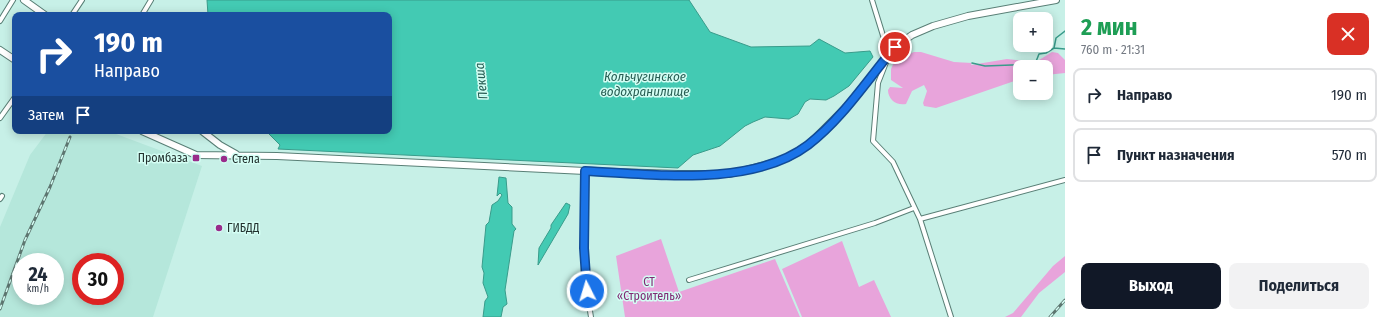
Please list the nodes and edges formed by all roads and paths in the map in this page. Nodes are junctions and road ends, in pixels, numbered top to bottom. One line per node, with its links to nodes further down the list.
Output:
1 (14, 0): 10 (street)
2 (24, 0): 7 (main road)
3 (82, 0): 8 (street)
4 (151, 0): 9 (street)
5 (872, 0): 12 (street)
6 (1056, 0): 12 (main road)
7 (41, 12)
8 (74, 12)
9 (144, 12)
10 (0, 21)
11 (0, 50): 13 (main road)
12 (888, 55): 19 (main road); 21 (street)
13 (12, 58)
14 (12, 101): 15 (street)
15 (0, 118)
16 (148, 134): 18 (main road)
17 (206, 134): 18 (main road)
18 (238, 154): 19 (main road)
19 (585, 171): 24 (street)
20 (1065, 180): 22 (street)
21 (914, 208): 22 (street); 23 (street)
22 (920, 219): 25 (street)
23 (689, 280)
24 (590, 317)
25 (951, 317)

